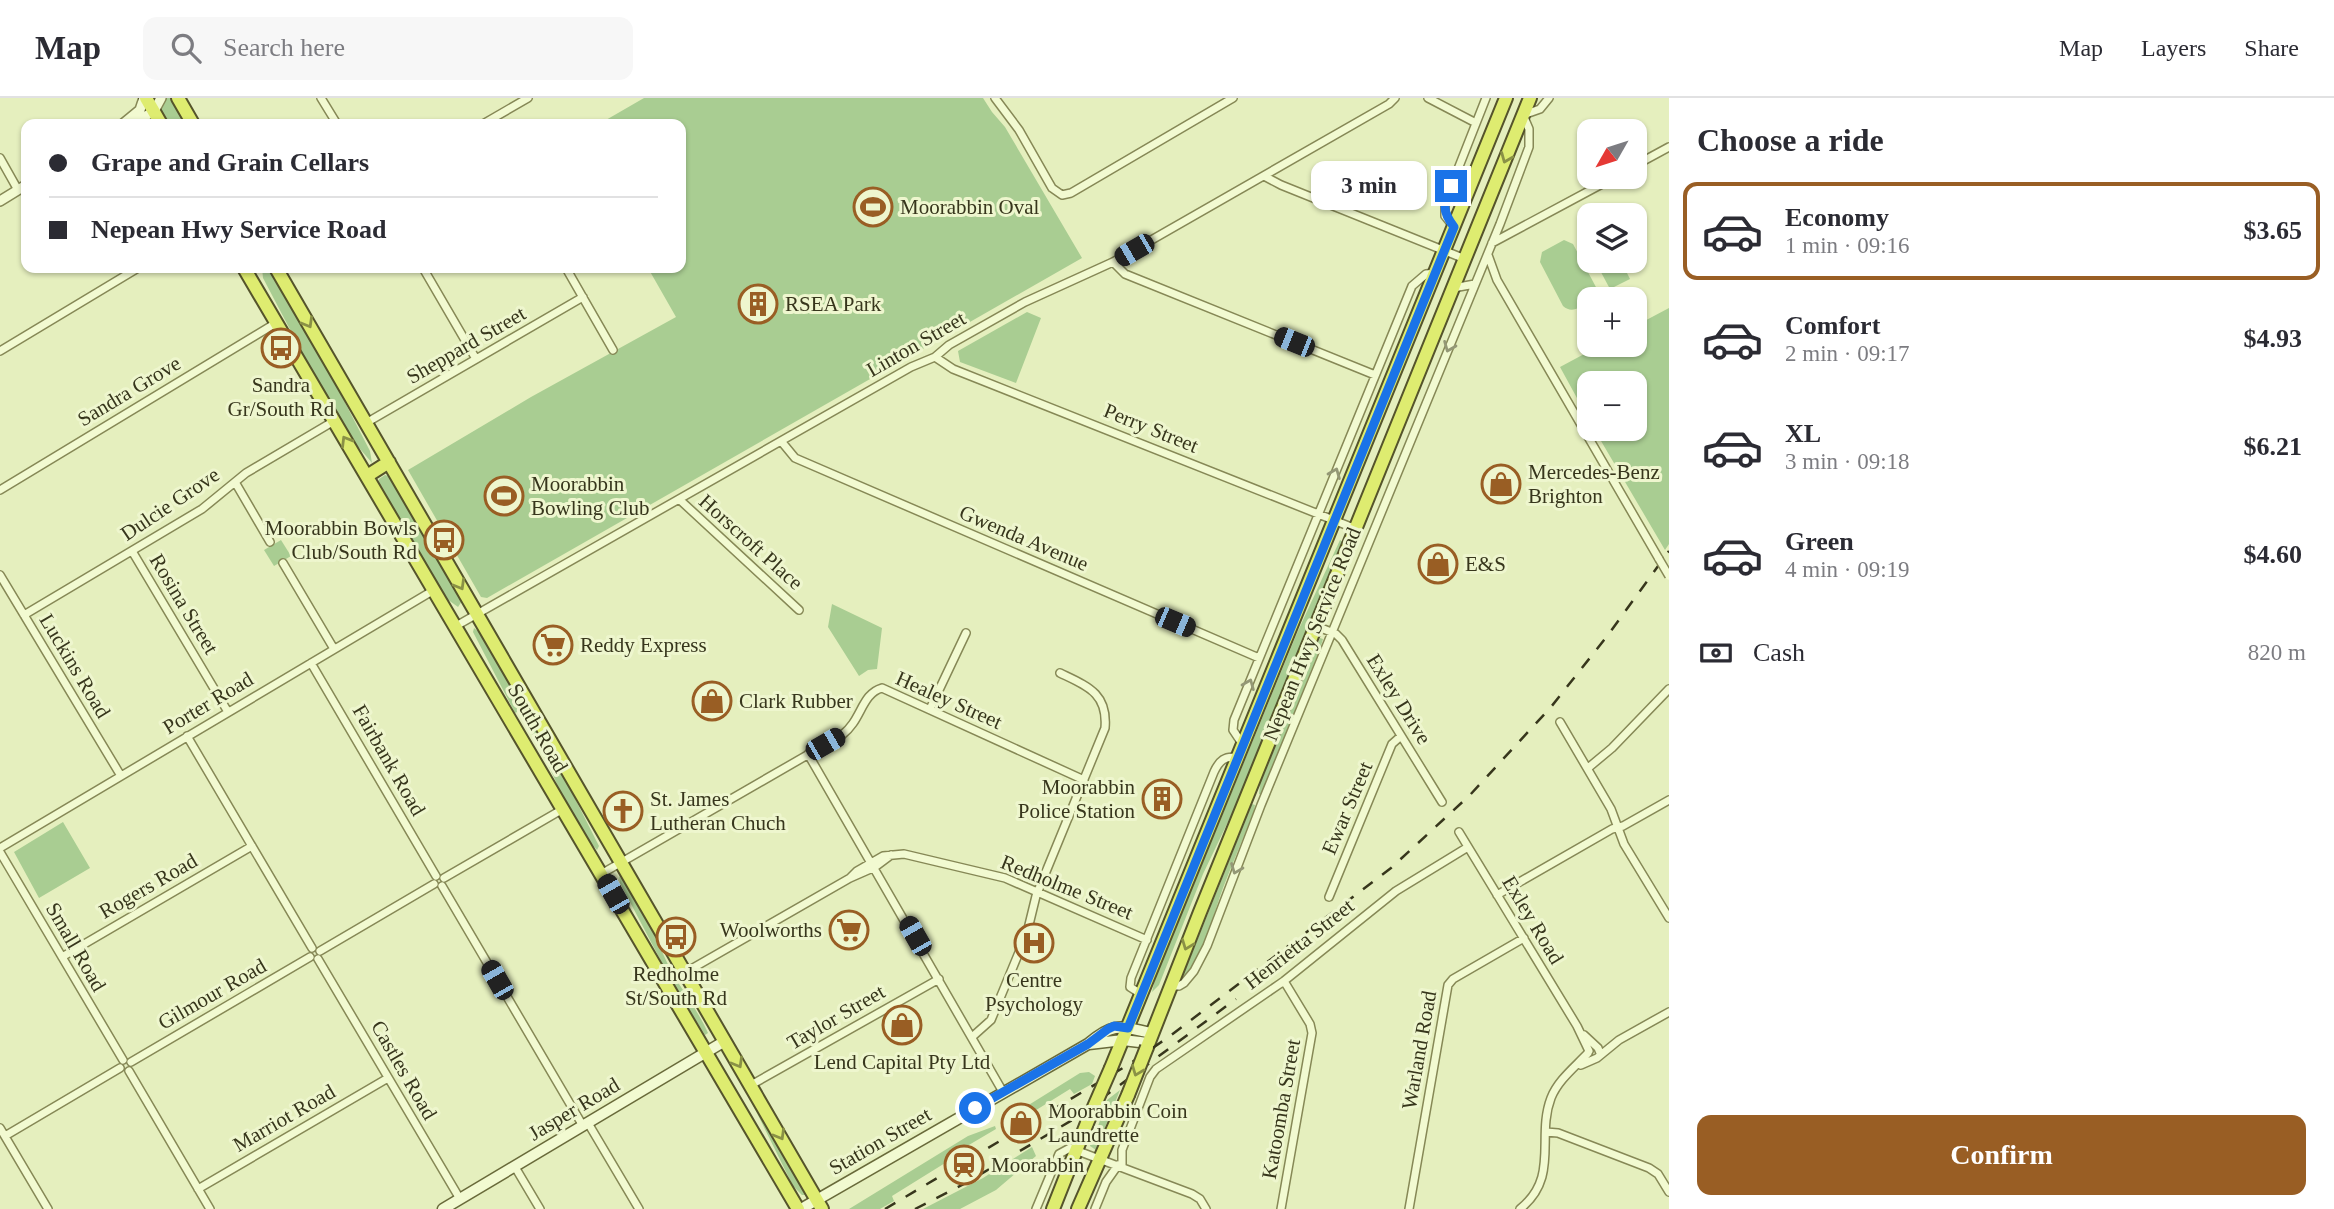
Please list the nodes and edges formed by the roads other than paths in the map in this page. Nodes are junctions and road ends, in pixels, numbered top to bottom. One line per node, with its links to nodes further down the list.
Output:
1 (145, 98): 14 (highway); 16 (street)
2 (160, 98): 14 (street)
3 (178, 98): 19 (highway)
4 (321, 98): 20 (street)
5 (528, 98): 21 (street)
6 (995, 98): 7 (street)
7 (1233, 98)
8 (1395, 98): 26 (street, Linton Street)
9 (1428, 98): 22 (street)
10 (1486, 98): 22 (street)
11 (1506, 98): 31 (highway)
12 (1530, 98): 15 (highway)
13 (1549, 98): 15 (street)
14 (154, 111): 17 (street); 18 (highway)
15 (1523, 115): 32 (street, Nepean Hwy Service Road); 35 (highway, one-way to 35)
16 (129, 119)
17 (141, 119)
18 (158, 119)
19 (190, 119)
20 (334, 119)
21 (492, 119)
22 (1476, 123): 31 (street)
23 (1669, 147): 25 (street)
24 (0, 158): 27 (street)
25 (1647, 159)
26 (1264, 176): 33 (street); 36 (street, Linton Street)
27 (21, 186)
28 (21, 188): 30 (street)
29 (1593, 189): 32 (street)
30 (0, 201)
31 (1454, 227): 33 (highway)
32 (1492, 243): 34 (street, Nepean Hwy Service Road)
33 (1444, 251): 35 (street); 43 (highway)
34 (1487, 254): 37 (street, Nepean Hwy Service Road); 44 (street)
35 (1465, 259): 46 (highway)
36 (1113, 262): 51 (street, Linton Street); 53 (street)
37 (1481, 270): 44 (street); 45 (street, Nepean Hwy Service Road)
38 (130, 273): 50 (street)
39 (247, 273): 48 (highway, South Road)
40 (279, 273): 55 (highway, South Road, one-way to 55)
41 (426, 273): 52 (street)
42 (569, 273): 47 (street)
43 (1435, 273): 53 (street, Nepean Hwy Service Road); 63 (highway)
44 (1497, 279): 69 (street, bridge)
45 (1475, 284): 46 (street); 76 (street, Nepean Hwy Service Road, one-way to 76)
46 (1453, 288): 64 (highway)
47 (583, 297): 49 (street); 52 (street, Sheppard Street)
48 (276, 323): 54 (highway, South Road); 60 (street, Sandra Grove)
49 (613, 350)
50 (0, 351)
51 (935, 357): 56 (street, Linton Street); 62 (street, Perry Street)
52 (475, 359): 55 (street, Sheppard Street)
53 (1375, 375): 62 (street, Nepean Hwy Service Road, one-way to 53)
54 (334, 421): 58 (highway, South Road, one-way to 54); 59 (street, Dulcie Grove)
55 (366, 423): 57 (highway, South Road)
56 (781, 442): 61 (street, Linton Street); 79 (street, Gwenda Avenue)
57 (389, 463): 58 (highway); 73 (highway, South Road, one-way to 73)
58 (367, 476): 70 (highway, South Road)
59 (235, 482): 65 (street); 66 (street, Dulcie Grove)
60 (0, 489)
61 (680, 500): 71 (street, Horscroft Place); 73 (street, Linton Street)
62 (1318, 514): 63 (street, Perry Street); 79 (street, Nepean Hwy Service Road)
63 (1334, 520): 64 (street, Perry Street); 90 (highway)
64 (1356, 529): 75 (highway)
65 (270, 542)
66 (132, 551): 72 (street, Dulcie Grove); 85 (street, Rosina Street)
67 (283, 563): 78 (street)
68 (0, 575): 72 (street, Luckins Road)
69 (1669, 576)
70 (435, 590): 74 (highway, South Road); 78 (street, Porter Road)
71 (799, 610)
72 (24, 615): 93 (street, Luckins Road)
73 (477, 615): 74 (street, Linton Street); 83 (highway, South Road)
74 (456, 626): 86 (highway, South Road)
75 (1317, 626): 76 (street, Exley Drive); 95 (highway)
76 (1331, 632): 89 (street, Exley Drive); 98 (street, Nepean Hwy Service Road)
77 (966, 633): 84 (street)
78 (334, 649): 80 (street, Porter Road)
79 (1259, 658): 90 (street, Nepean Hwy Service Road, one-way to 79)
80 (311, 663): 85 (street, Porter Road); 108 (street, Fairbank Road)
81 (1060, 673): 94 (street)
82 (1669, 689): 92 (street)
83 (528, 702): 86 (highway); 105 (highway, South Road)
84 (930, 709): 91 (street, Healey Street); 94 (street, Healey Street)
85 (228, 712): 88 (street, Porter Road)
86 (512, 722): 99 (highway, South Road)
87 (1560, 722): 92 (street)
88 (187, 736): 93 (street, Porter Road); 102 (street, Castles Road)
89 (1401, 736): 97 (street, Exley Drive); 111 (street, Ewar Street)
90 (1241, 752): 114 (street, Nepean Hwy Service Road); 121 (highway)
91 (808, 754): 105 (street, Healey Street); 106 (street)
92 (1588, 768): 100 (street)
93 (121, 776): 104 (street, Porter Road)
94 (1084, 780): 109 (street)
95 (1250, 788): 98 (street); 120 (highway, one-way to 120)
96 (1669, 800): 100 (street)
97 (1442, 802)
98 (1261, 805): 120 (street, Nepean Hwy Service Road, one-way to 120)
99 (563, 809): 107 (highway, South Road); 108 (street, Gilmour Road)
100 (1618, 828): 110 (street); 112 (street)
101 (1459, 832): 103 (street, Exley Road)
102 (252, 846): 115 (street, Castles Road); 116 (street, Rogers Road)
103 (1468, 846): 110 (street, Exley Road); 119 (street, Henrietta Street)
104 (0, 850): 116 (street, Small Road)
105 (622, 861): 107 (street, Healey Street); 117 (highway, South Road)
106 (873, 865): 109 (street, Redholme Street); 117 (street, Redholme Street); 118 (street)
107 (601, 874): 128 (highway, South Road)
108 (439, 881): 115 (street, Gilmour Road); 134 (street, Fairbank Road)
109 (1038, 892): 114 (street, Redholme Street); 125 (street)
110 (1497, 895): 113 (street, Exley Road)
111 (1329, 897)
112 (1669, 918)
113 (1524, 938): 129 (street, Exley Road); 162 (street, Warland Road)
114 (1147, 940): 121 (street, Nepean Hwy Service Road)
115 (315, 954): 130 (street, Gilmour Road); 131 (street, Castles Road)
116 (62, 957): 130 (street, Small Road)
117 (686, 972): 126 (highway, South Road)
118 (939, 979): 125 (street); 132 (street, Taylor Street)
119 (1284, 981): 140 (street, Henrietta Street); 161 (street, Katoomba Street)
120 (1171, 986): 122 (highway)
121 (1141, 994): 122 (highway); 124 (highway)
122 (1164, 1003): 127 (highway)
123 (1669, 1012): 129 (street)
124 (1125, 1034): 127 (main road, Station Street); 133 (main road, Station Street); 138 (highway, bridge)
125 (972, 1037): 133 (street)
126 (725, 1041): 128 (main road, Jasper Road); 132 (highway, South Road, one-way to 132)
127 (1149, 1041): 139 (highway, one-way to 139, bridge)
128 (706, 1052): 134 (main road, Jasper Road); 155 (highway, South Road)
129 (1594, 1052): 136 (street)
130 (126, 1065): 137 (street, Gilmour Road); 145 (street, Small Road)
131 (388, 1078): 145 (street, Marriot Road); 148 (street, Castles Road)
132 (751, 1085): 149 (highway, South Road, one-way to 149)
133 (1003, 1092): 149 (main road, Station Street)
134 (586, 1124): 141 (main road, Jasper Road); 154 (street, Fairbank Road)
135 (0, 1128): 137 (street)
136 (1546, 1132): 143 (street); 163 (street)
137 (5, 1136): 150 (street)
138 (1076, 1149): 139 (street); 156 (street); 157 (highway)
139 (1100, 1158): 140 (street); 144 (highway)
140 (1120, 1166): 147 (street); 160 (street)
141 (515, 1167): 148 (main road, Jasper Road); 153 (street)
142 (1668, 1172): 143 (street)
143 (1660, 1177): 146 (street)
144 (1087, 1187): 147 (street); 158 (highway)
145 (198, 1189): 151 (street, Small Road)
146 (1669, 1192)
147 (1101, 1193): 159 (street)
148 (460, 1199): 152 (main road, Jasper Road)
149 (820, 1204): 155 (main road, Station Street)
150 (48, 1209)
151 (210, 1209)
152 (443, 1209)
153 (540, 1209)
154 (639, 1209)
155 (800, 1209)
156 (1036, 1209)
157 (1054, 1209)
158 (1078, 1209)
159 (1095, 1209)
160 (1206, 1209)
161 (1281, 1209)
162 (1409, 1209)
163 (1520, 1209)

